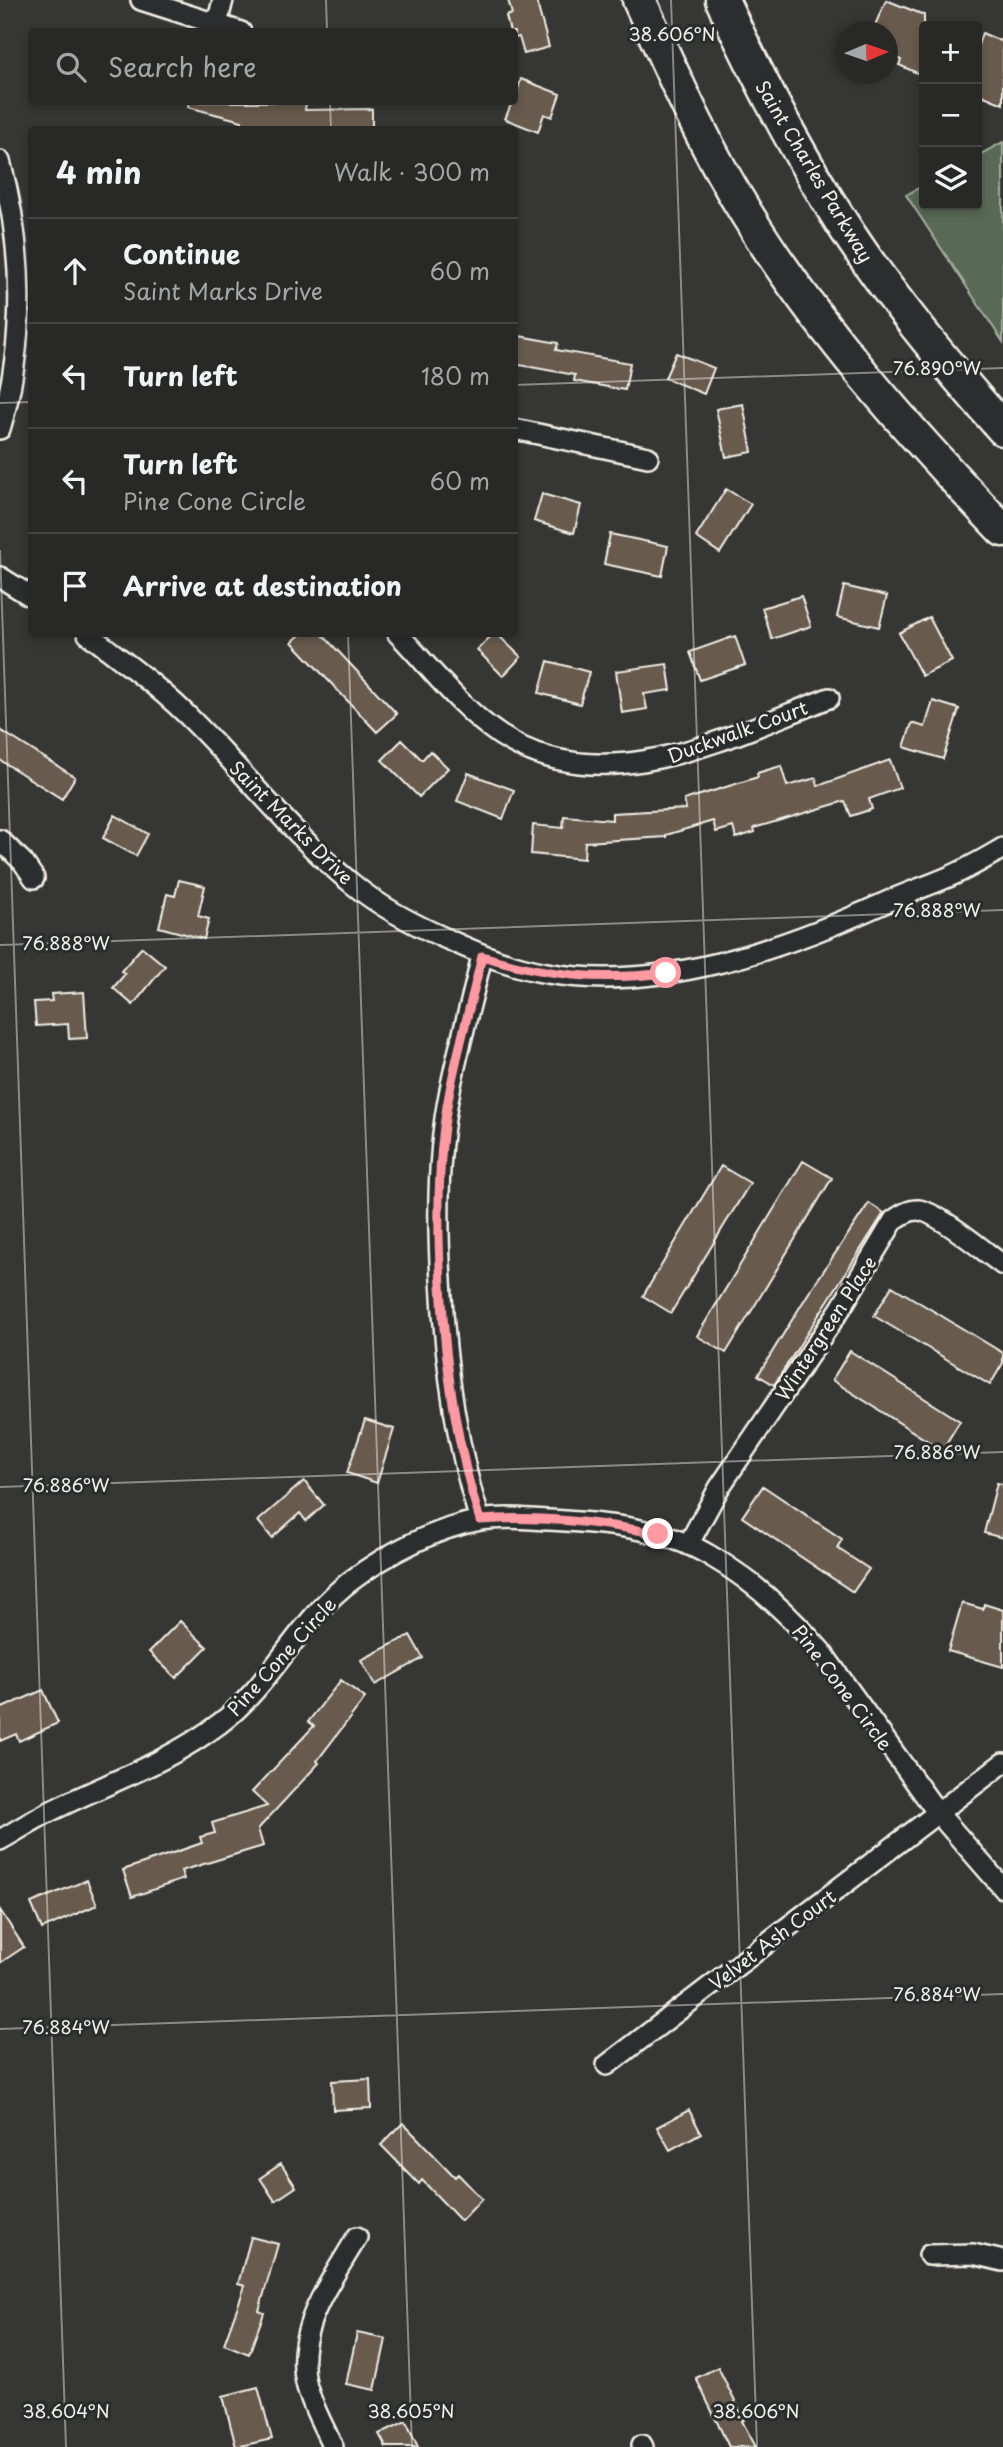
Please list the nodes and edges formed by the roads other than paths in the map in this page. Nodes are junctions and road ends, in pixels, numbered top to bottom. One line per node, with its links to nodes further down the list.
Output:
1 (141, 0): 5 (street)
2 (223, 0): 5 (street)
3 (639, 0): 13 (main road)
4 (722, 0): 10 (main road, Saint Charles Parkway)
5 (217, 24): 6 (street)
6 (229, 28)
7 (0, 161): 8 (street)
8 (23, 371): 9 (street)
9 (0, 429)
10 (1003, 429)
11 (518, 430): 12 (street)
12 (648, 457)
13 (1003, 530)
14 (0, 577): 15 (street)
15 (28, 594)
16 (92, 637): 22 (street, Saint Marks Drive)
17 (401, 637): 18 (street, Duckwalk Court)
18 (829, 698)
19 (0, 840): 21 (street)
20 (1003, 848): 22 (street, Saint Marks Drive)
21 (34, 878)
22 (482, 956): 24 (street)
23 (1003, 1265): 25 (street, Wintergreen Place)
24 (480, 1520): 25 (street, Pine Cone Circle); 28 (street, Pine Cone Circle)
25 (688, 1545): 27 (street, Pine Cone Circle)
26 (1003, 1763): 27 (street, Velvet Ash Court)
27 (937, 1812): 29 (street, Pine Cone Circle); 30 (street, Velvet Ash Court)
28 (0, 1840)
29 (1003, 1888)
30 (607, 2065)
31 (357, 2237): 34 (street)
32 (929, 2255): 33 (street)
33 (1003, 2261)
34 (333, 2447)

